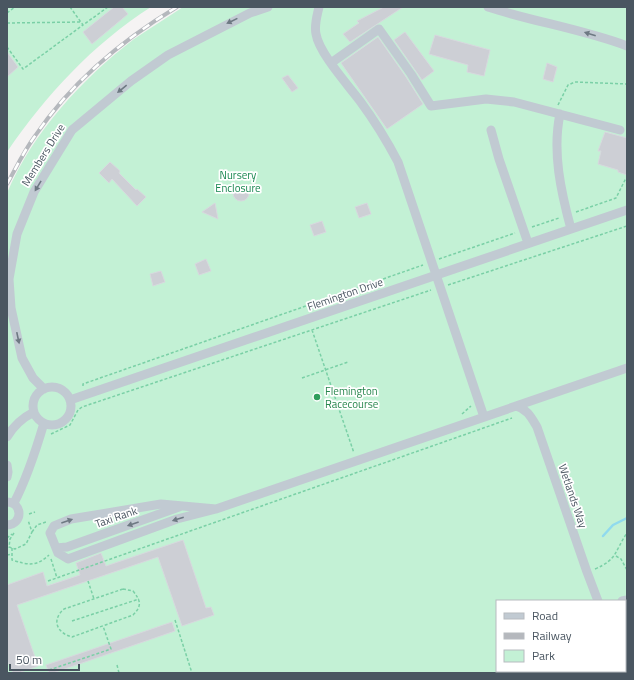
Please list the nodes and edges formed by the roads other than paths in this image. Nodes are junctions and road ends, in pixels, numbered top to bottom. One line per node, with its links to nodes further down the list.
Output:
1 (268, 7): 14 (lane, Members Drive, one-way to 14)
2 (320, 7): 5 (lane)
3 (488, 7): 4 (lane, one-way to 3)
4 (627, 46)
5 (331, 63): 6 (lane); 12 (lane)
6 (557, 113): 8 (lane); 10 (lane)
7 (491, 130): 11 (lane)
8 (620, 130)
9 (627, 210): 10 (lane, Flemington Drive)
10 (571, 229): 11 (lane, Flemington Drive)
11 (528, 244): 12 (lane, Flemington Drive)
12 (436, 276): 15 (lane, Flemington Drive); 18 (lane)
13 (627, 368): 16 (lane)
14 (44, 389): 15 (lane); 17 (lane)
15 (70, 400): 19 (lane)
16 (516, 406): 18 (lane); 28 (lane, Wetlands Way)
17 (34, 412): 19 (lane); 20 (lane)
18 (484, 417): 25 (lane)
19 (44, 422): 23 (lane)
20 (7, 437)
21 (7, 465): 22 (lane)
22 (7, 477)
23 (11, 502): 26 (lane)
24 (183, 506): 25 (lane); 27 (lane, Taxi Rank, one-way to 27); 27 (lane, one-way to 24)
25 (216, 509): 27 (lane, one-way to 27)
26 (7, 526)
27 (51, 551)
28 (598, 600)

